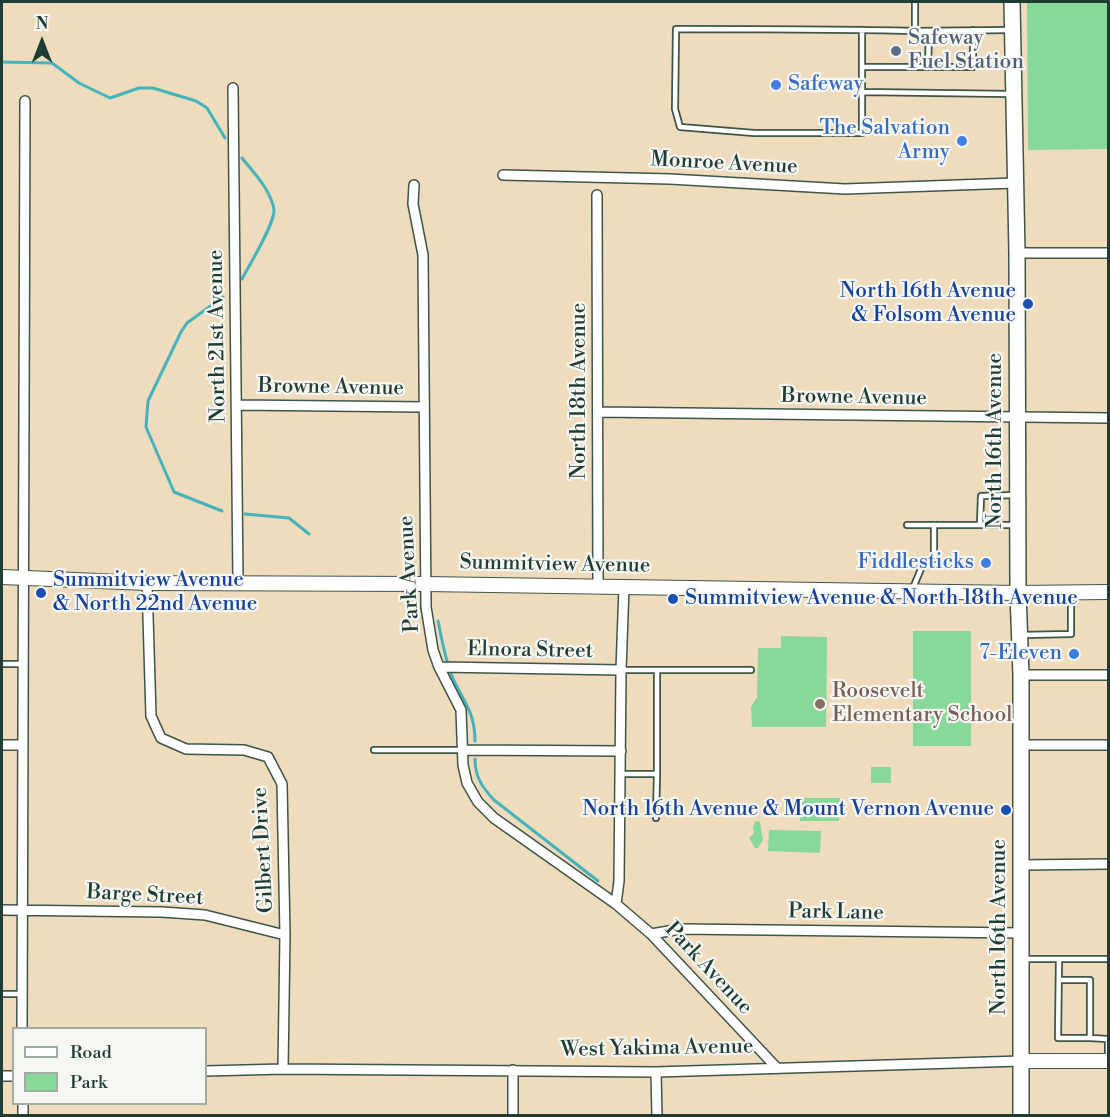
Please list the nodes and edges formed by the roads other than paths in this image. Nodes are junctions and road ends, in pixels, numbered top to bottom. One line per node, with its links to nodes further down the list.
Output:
1 (915, 2): 6 (lane)
2 (1012, 2): 5 (main road, North 16th Avenue)
3 (862, 30): 6 (lane); 8 (lane); 11 (lane)
4 (973, 30): 5 (lane); 7 (lane); 9 (lane)
5 (1012, 30): 12 (main road, North 16th Avenue)
6 (915, 31): 7 (lane)
7 (929, 31): 9 (lane)
8 (862, 67): 9 (lane); 11 (lane)
9 (928, 67)
10 (233, 88): 20 (street, North 21st Avenue)
11 (862, 92): 12 (lane)
12 (1014, 94): 15 (main road, North 16th Avenue)
13 (25, 100): 31 (street)
14 (504, 175): 15 (street, Monroe Avenue)
15 (1015, 183): 18 (main road, North 16th Avenue)
16 (414, 185): 21 (street, Park Avenue)
17 (597, 195): 22 (street, North 18th Avenue)
18 (1017, 253): 19 (street); 23 (main road, North 16th Avenue)
19 (1108, 253)
20 (237, 405): 21 (street, Browne Avenue); 32 (street, North 21st Avenue)
21 (424, 407): 34 (street, Park Avenue)
22 (599, 412): 23 (street, Browne Avenue); 35 (street, North 18th Avenue)
23 (1017, 418): 24 (street, Browne Avenue); 25 (main road, North 16th Avenue)
24 (1108, 418)
25 (1017, 495): 28 (lane); 29 (main road, North 16th Avenue)
26 (907, 525): 27 (lane)
27 (934, 525): 28 (lane); 37 (lane)
28 (980, 525): 29 (lane)
29 (1017, 525): 40 (main road, North 16th Avenue)
30 (2, 577): 31 (main road, Summitview Avenue)
31 (23, 577): 33 (main road, Summitview Avenue); 43 (street)
32 (238, 582): 33 (main road, Summitview Avenue); 34 (main road, Summitview Avenue)
33 (147, 583): 67 (street, Gilbert Drive)
34 (425, 584): 35 (main road, Summitview Avenue); 44 (street, Park Avenue)
35 (598, 587): 36 (main road, Summitview Avenue)
36 (624, 587): 37 (main road, Summitview Avenue); 45 (street)
37 (912, 590): 40 (main road, Summitview Avenue)
38 (1071, 592): 39 (main road, Summitview Avenue); 40 (main road, Summitview Avenue); 41 (lane)
39 (1108, 592)
40 (1018, 593): 41 (main road, North 16th Avenue)
41 (1020, 635): 48 (main road, North 16th Avenue)
42 (2, 664): 43 (lane)
43 (23, 664): 51 (street)
44 (446, 668): 45 (street, Elnora Street); 55 (street, Park Avenue)
45 (621, 670): 47 (lane); 56 (street)
46 (751, 670): 47 (lane)
47 (657, 672): 58 (lane)
48 (1022, 675): 49 (street); 52 (main road, North 16th Avenue)
49 (1108, 675)
50 (2, 745): 51 (street)
51 (23, 745): 64 (street)
52 (1021, 745): 53 (street); 61 (main road, North 16th Avenue)
53 (1108, 745)
54 (374, 750): 55 (lane)
55 (463, 750): 56 (street); 62 (street, Park Avenue)
56 (621, 751): 57 (street)
57 (621, 774): 58 (lane); 62 (street)
58 (657, 774): 59 (lane)
59 (656, 818)
60 (1108, 864): 61 (street)
61 (1022, 865): 65 (main road, North 16th Avenue)
62 (616, 904): 66 (street, Park Avenue)
63 (2, 910): 64 (street, Barge Street)
64 (22, 910): 67 (street, Barge Street); 73 (street)
65 (1021, 933): 66 (street, Park Lane); 68 (main road, North 16th Avenue)
66 (651, 934): 78 (street, Park Avenue)
67 (285, 935): 79 (street, Gilbert Drive)
68 (1020, 959): 69 (lane); 76 (main road, North 16th Avenue)
69 (1059, 959): 70 (lane); 71 (lane)
70 (1108, 959)
71 (1059, 980): 75 (lane); 75 (lane)
72 (2, 994): 73 (lane)
73 (22, 994): 74 (street)
74 (22, 1027)
75 (1090, 1038): 77 (lane)
76 (1021, 1061): 77 (main road, West Yakima Avenue); 78 (street, West Yakima Avenue); 85 (main road, North 16th Avenue)
77 (1108, 1061)
78 (777, 1068): 82 (street, West Yakima Avenue)
79 (283, 1069): 80 (street, West Yakima Avenue); 81 (street, West Yakima Avenue)
80 (513, 1070): 82 (street, West Yakima Avenue); 83 (street)
81 (207, 1071)
82 (656, 1072): 84 (street)
83 (513, 1116)
84 (657, 1116)
85 (1021, 1116)

